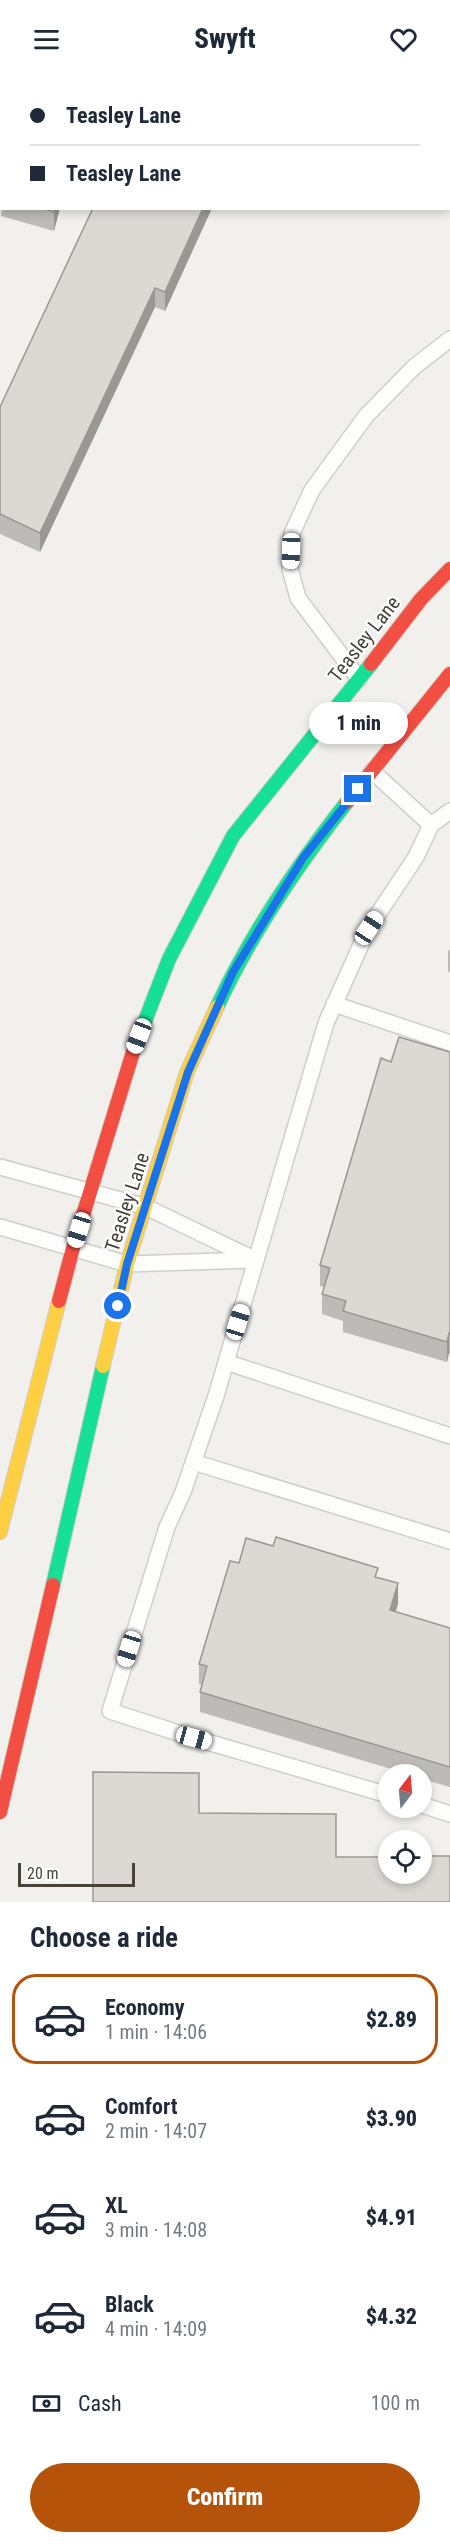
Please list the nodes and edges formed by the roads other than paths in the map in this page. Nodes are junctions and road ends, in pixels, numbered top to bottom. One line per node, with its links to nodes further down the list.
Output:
1 (450, 339): 4 (lane)
2 (450, 569): 4 (main road, Teasley Lane)
3 (450, 674): 5 (main road, Teasley Lane)
4 (359, 679): 11 (main road, Teasley Lane)
5 (372, 771): 7 (lane); 12 (main road, Teasley Lane)
6 (450, 811): 7 (lane)
7 (431, 825): 8 (lane)
8 (334, 1004): 9 (lane); 15 (lane)
9 (450, 1043)
10 (0, 1167): 11 (lane)
11 (90, 1192): 12 (lane); 14 (main road, Teasley Lane)
12 (147, 1207): 15 (lane); 16 (main road, Teasley Lane)
13 (0, 1227): 14 (lane)
14 (73, 1248): 16 (lane); 20 (main road, Teasley Lane)
15 (256, 1260): 16 (lane); 17 (lane)
16 (127, 1264): 24 (main road, Teasley Lane)
17 (226, 1362): 18 (lane); 19 (lane)
18 (450, 1436)
19 (193, 1462): 21 (lane); 22 (lane)
20 (0, 1532)
21 (450, 1541)
22 (378, 1792)
23 (432, 1808): 25 (lane)
24 (0, 1812)
25 (450, 1814)

